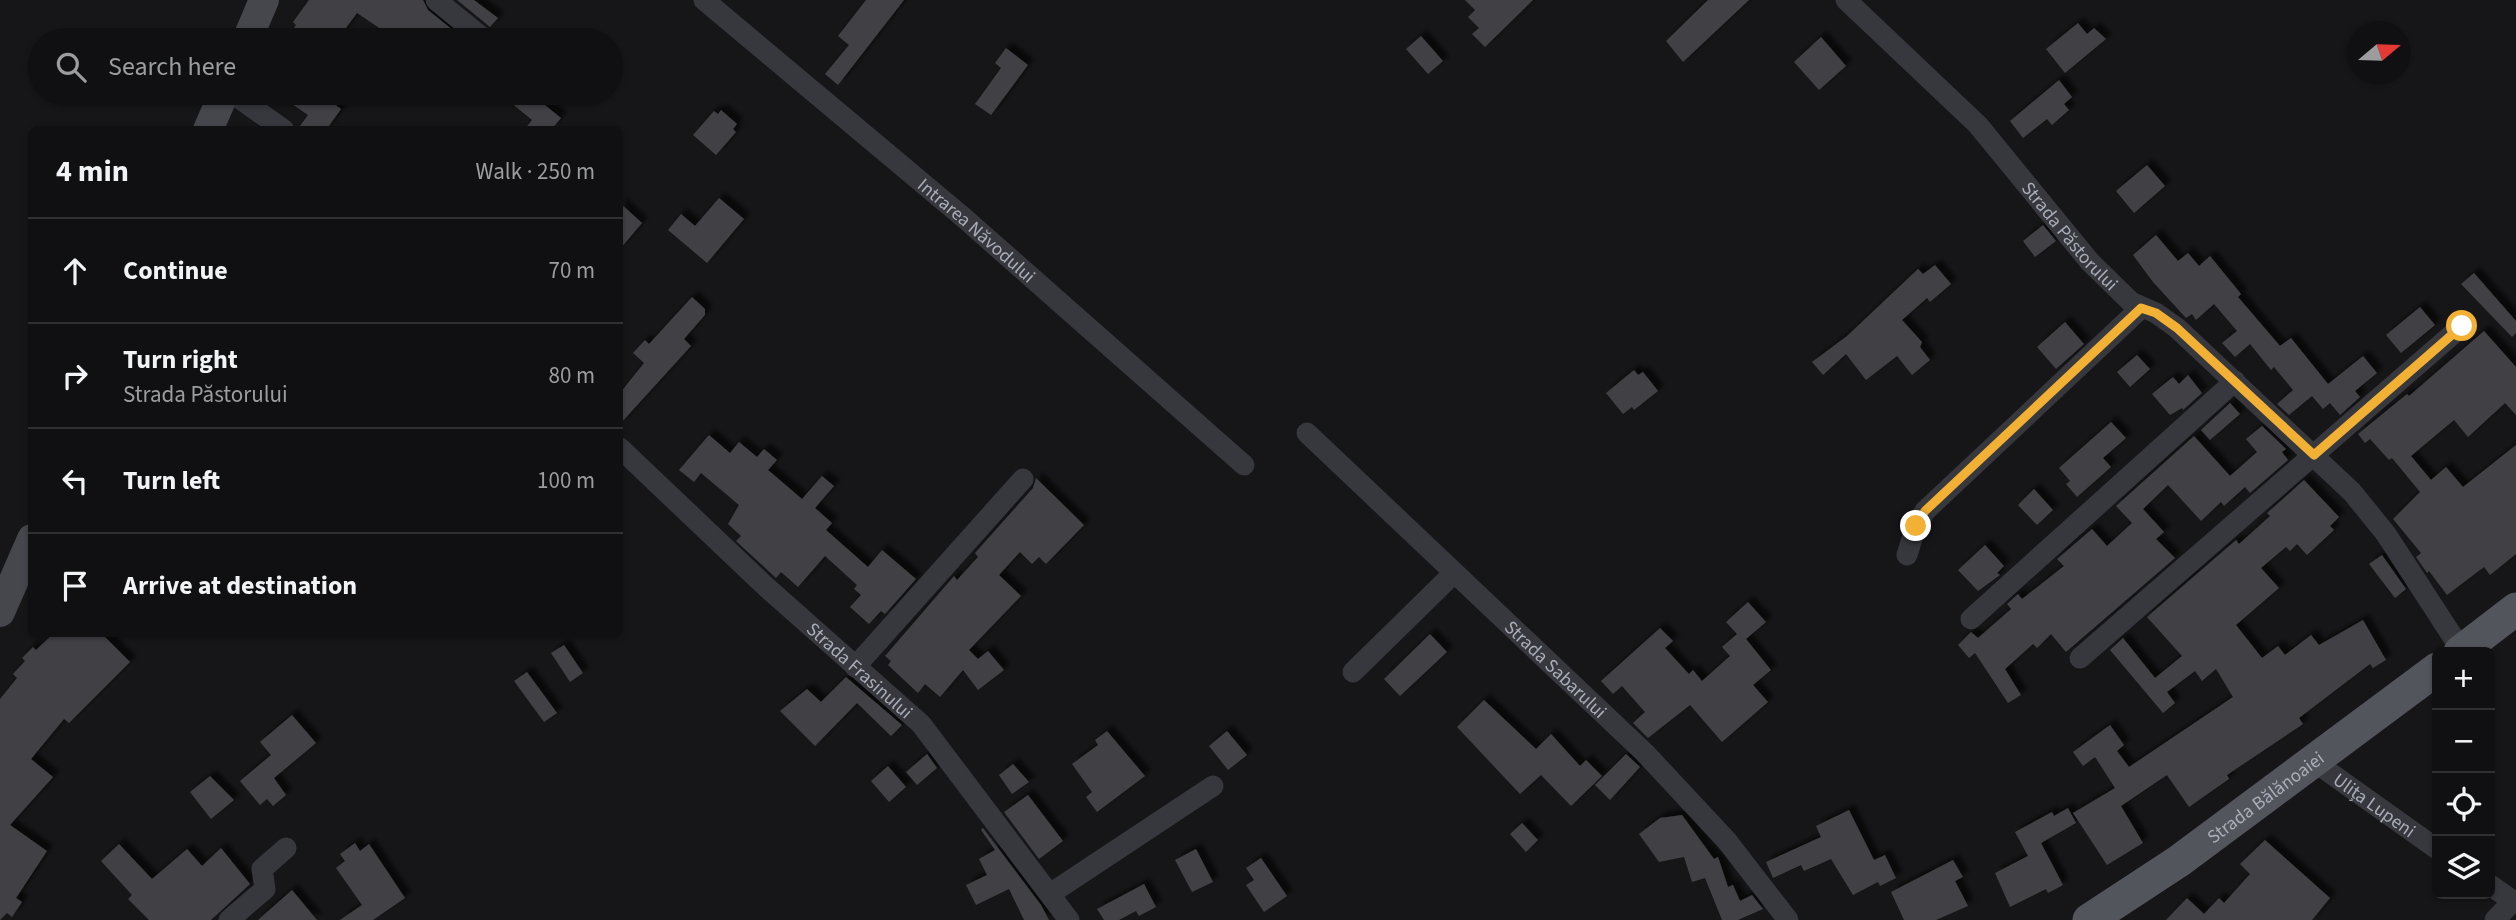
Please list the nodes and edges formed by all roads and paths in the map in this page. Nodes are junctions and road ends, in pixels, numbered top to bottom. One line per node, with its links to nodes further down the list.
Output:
1 (264, 0): 5 (main road)
2 (436, 0): 6 (street)
3 (704, 0): 17 (street, Intrarea Năvodului)
4 (1846, 0): 11 (street, Strada Păstorului)
5 (252, 28)
6 (470, 28)
7 (219, 105): 9 (main road)
8 (249, 105): 10 (street)
9 (210, 126)
10 (278, 126)
11 (2141, 308): 13 (street, Strada Păstorului); 20 (street)
12 (2462, 326): 16 (street)
13 (2235, 381): 16 (street, Strada Păstorului); 24 (street)
14 (1307, 433): 21 (street, Strada Sabarului)
15 (623, 451): 28 (street, Strada Frasinului)
16 (2314, 455): 25 (street, Strada Păstorului); 27 (street)
17 (1244, 465)
18 (1023, 479): 28 (street)
19 (28, 548): 23 (main road)
20 (1907, 555)
21 (1454, 573): 29 (street); 40 (street, Strada Sabarului)
22 (2516, 609): 26 (main road, Strada Bălănoaiei)
23 (0, 612)
24 (1971, 619)
25 (2448, 647)
26 (2466, 647)
27 (2080, 658)
28 (855, 667): 36 (street, Strada Frasinului)
29 (1353, 672)
30 (2432, 672): 31 (main road, Strada Bălănoaiei)
31 (2312, 760): 33 (street, Ulița Lupeni); 41 (main road, Strada Bălănoaiei)
32 (1213, 786): 36 (street)
33 (2432, 845)
34 (286, 848): 38 (street)
35 (2495, 889): 37 (street)
36 (1050, 894): 39 (street, Strada Frasinului)
37 (2514, 902): 42 (street)
38 (229, 920)
39 (1069, 920)
40 (1788, 920)
41 (2089, 920)
42 (2495, 920)

